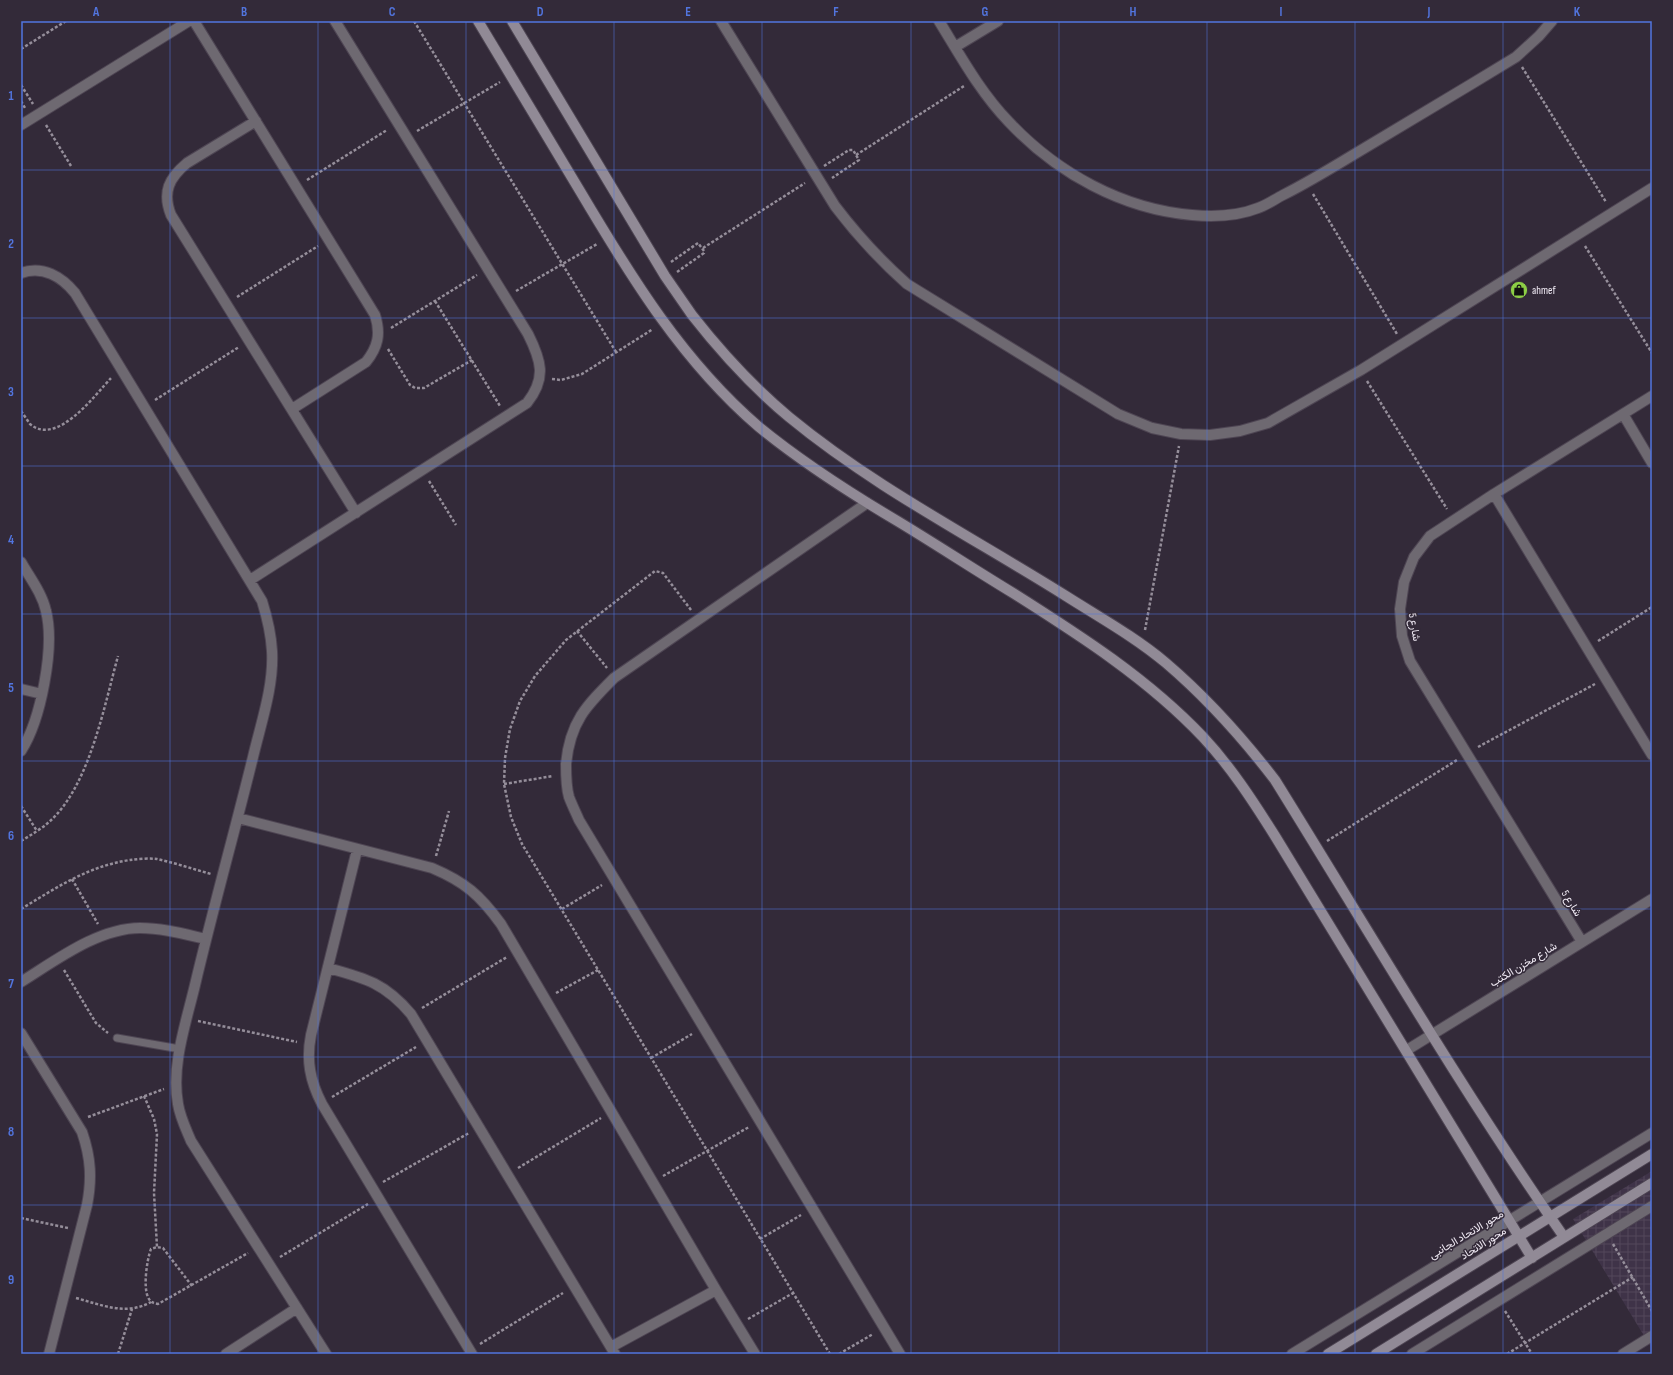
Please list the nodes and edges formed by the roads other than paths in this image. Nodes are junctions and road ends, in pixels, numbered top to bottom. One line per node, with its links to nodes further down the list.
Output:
1 (189, 21): 12 (street)
2 (194, 21): 11 (street)
3 (335, 21): 21 (street)
4 (478, 21): 20 (street)
5 (512, 21): 36 (street)
6 (721, 21): 13 (street)
7 (939, 21): 10 (street)
8 (998, 21): 10 (street)
9 (1552, 21): 10 (street)
10 (955, 47)
11 (256, 121): 16 (street); 16 (street)
12 (21, 125)
13 (1652, 188)
14 (21, 273): 23 (street)
15 (1652, 396): 17 (street, شارع 5)
16 (292, 410): 21 (street)
17 (1623, 414): 18 (street); 19 (street, شارع 5)
18 (1652, 463)
19 (1494, 494): 27 (street); 32 (street, شارع 5)
20 (868, 503): 39 (street); 59 (street)
21 (356, 513): 23 (street)
22 (21, 562): 25 (street)
23 (250, 580): 28 (street)
24 (21, 689): 25 (street)
25 (42, 694): 26 (street)
26 (21, 750)
27 (1652, 755)
28 (238, 818): 29 (street); 31 (street)
29 (358, 850): 33 (street); 50 (street)
30 (1652, 899): 32 (street, شارع مخزن الكتب)
31 (206, 939): 34 (street); 38 (street)
32 (1582, 942): 36 (street, شارع مخزن الكتب)
33 (328, 968): 53 (street); 54 (street)
34 (21, 982)
35 (21, 1032): 55 (street)
36 (1431, 1034): 39 (street, شارع مخزن الكتب); 43 (street)
37 (117, 1038): 38 (lane)
38 (180, 1049): 51 (street)
39 (1407, 1050): 46 (street)
40 (1652, 1133): 43 (street, محور الاتحاد الجانبى)
41 (1652, 1154): 45 (street, محور الاتحاد)
42 (1652, 1183): 48 (street)
43 (1540, 1202): 45 (street); 46 (street, محور الاتحاد الجانبى)
44 (1652, 1206): 63 (street)
45 (1550, 1217): 47 (street, محور الاتحاد); 48 (street)
46 (1510, 1220): 47 (street); 60 (street, محور الاتحاد الجانبى)
47 (1519, 1235): 49 (street); 61 (street, محور الاتحاد)
48 (1564, 1237): 49 (street)
49 (1532, 1258): 62 (street)
50 (716, 1290): 53 (street); 58 (street)
51 (297, 1308): 56 (street); 57 (street)
52 (1652, 1336): 64 (street)
53 (613, 1351)
54 (471, 1353)
55 (49, 1354)
56 (226, 1354)
57 (326, 1354)
58 (755, 1354)
59 (900, 1354)
60 (1292, 1354)
61 (1328, 1354)
62 (1376, 1354)
63 (1412, 1354)
64 (1623, 1354)

